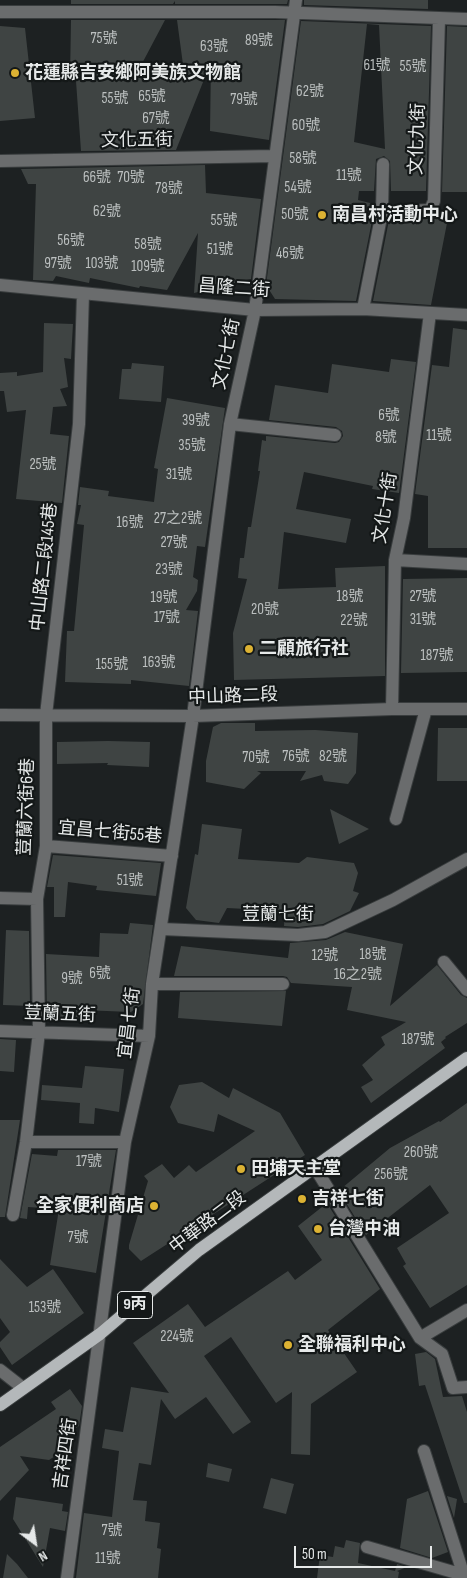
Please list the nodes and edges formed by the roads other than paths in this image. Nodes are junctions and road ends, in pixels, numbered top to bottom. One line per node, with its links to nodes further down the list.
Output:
1 (296, 0): 3 (street, 文化七街)
2 (0, 12): 3 (street)
3 (293, 14): 5 (street); 6 (street, 文化七街)
4 (467, 18): 5 (street)
5 (439, 19): 9 (street, 文化九街)
6 (274, 156): 7 (street, 文化五街); 13 (street, 文化七街)
7 (0, 161)
8 (383, 164): 9 (street)
9 (382, 212): 12 (street)
10 (0, 285): 11 (street, 昌隆二街)
11 (83, 294): 13 (street, 昌隆二街); 23 (street, 中山路二段145巷)
12 (363, 309): 13 (street, 昌隆二街); 14 (street, 昌隆二街)
13 (255, 310): 16 (street, 文化七街)
14 (430, 313): 15 (street, 昌隆二街); 18 (street, 文化十街)
15 (467, 315)
16 (230, 424): 17 (street); 25 (street, 文化七街)
17 (335, 435)
18 (395, 560): 19 (street); 20 (street, 文化十街)
19 (467, 564)
20 (392, 709): 21 (street, 中山路二段); 25 (street, 中山路二段)
21 (426, 709): 22 (street, 中山路二段); 26 (street)
22 (467, 709)
23 (46, 714): 24 (street, 中山路二段); 25 (street, 中山路二段); 27 (street, 荳蘭六街6巷)
24 (0, 715)
25 (192, 716): 28 (street, 宜昌七街)
26 (396, 819)
27 (46, 846): 28 (street, 宜昌七街55巷); 31 (street, 荳蘭六街6巷)
28 (172, 856): 32 (street, 宜昌七街)
29 (467, 859): 32 (street, 荳蘭七街)
30 (0, 898): 31 (street)
31 (37, 899): 38 (street, 荳蘭六街6巷)
32 (162, 929): 34 (street, 宜昌七街)
33 (444, 962): 36 (street)
34 (152, 984): 35 (street); 39 (street, 宜昌七街)
35 (283, 984)
36 (467, 990)
37 (0, 1031): 38 (street, 荳蘭五街)
38 (39, 1032): 39 (street, 荳蘭五街); 41 (street, 荳蘭六街6巷)
39 (149, 1036): 42 (street, 宜昌七街)
40 (467, 1058): 43 (main road, 中華路二段 / 9丙)
41 (26, 1142): 42 (street); 44 (street, 荳蘭六街6巷)
42 (124, 1142): 46 (street, 宜昌七街)
43 (314, 1166): 46 (main road, 中華路二段 / 9丙); 47 (street)
44 (13, 1216)
45 (467, 1310): 47 (street)
46 (100, 1334): 50 (main road, 中華路二段 / 9丙); 55 (street, 吉祥四街)
47 (420, 1338): 49 (street)
48 (0, 1370): 50 (street)
49 (467, 1387)
50 (23, 1388): 51 (main road, 中華路二段 / 9丙)
51 (0, 1405)
52 (424, 1451): 54 (street)
53 (367, 1546): 54 (street)
54 (464, 1577)
55 (67, 1578)

